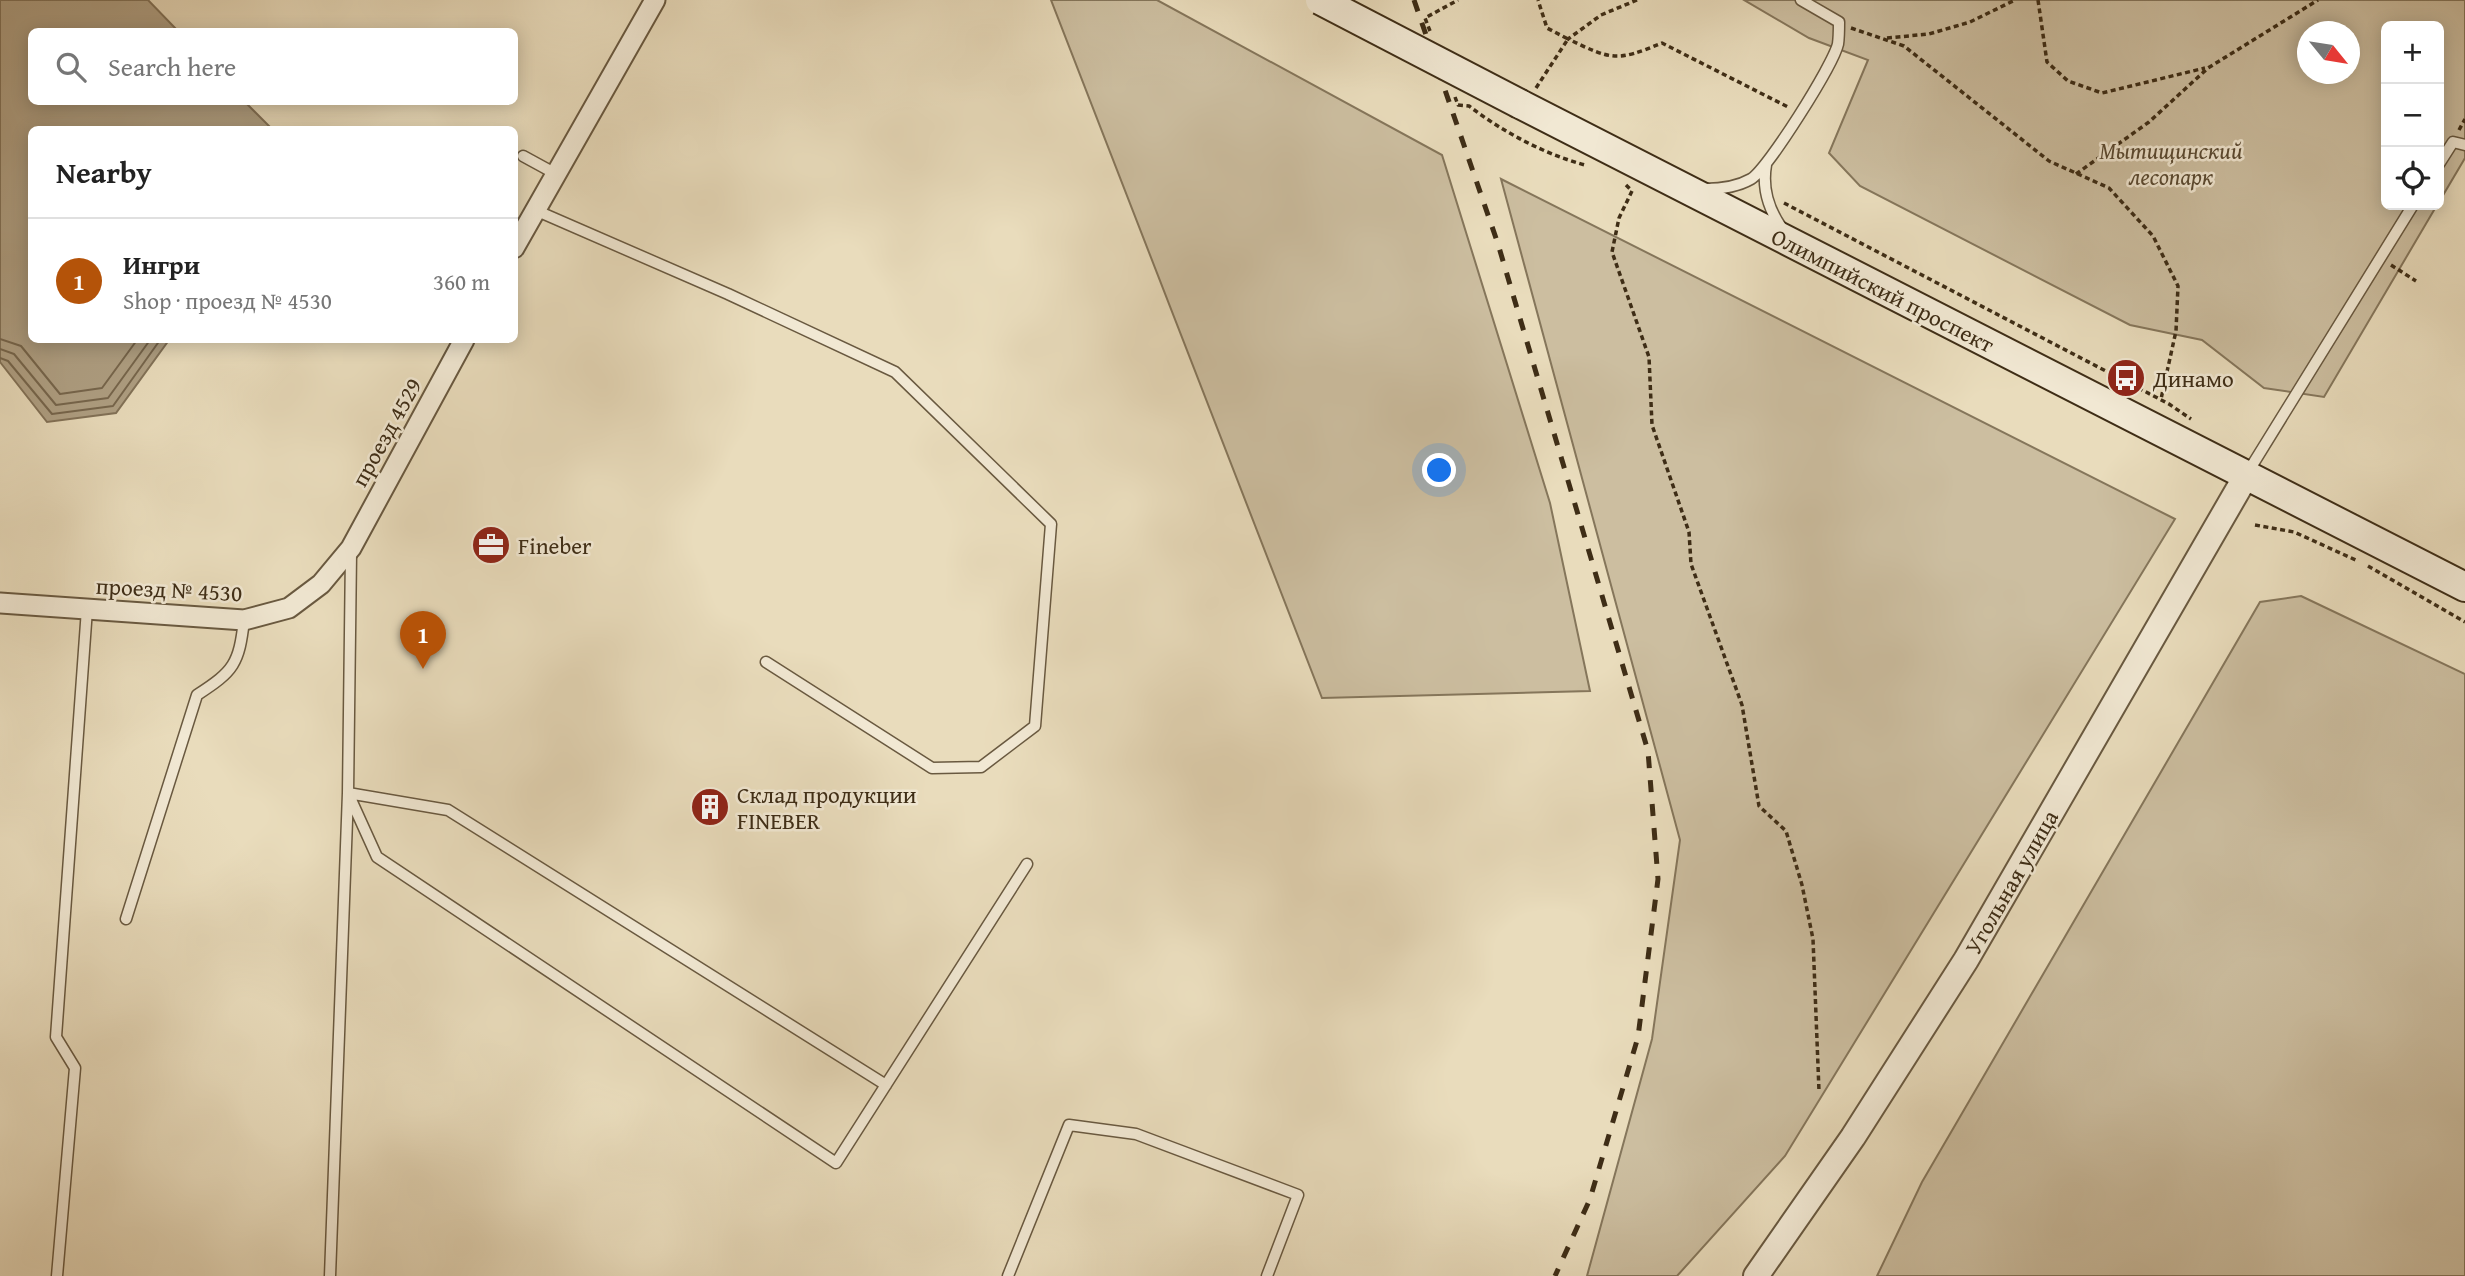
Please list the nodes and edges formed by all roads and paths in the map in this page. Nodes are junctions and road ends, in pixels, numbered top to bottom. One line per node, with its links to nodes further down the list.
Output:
1 (655, 0): 19 (street)
2 (1320, 0): 13 (main road, Олимпийский проспект, bridge)
3 (1538, 0): 11 (path)
4 (1637, 0): 11 (path)
5 (1801, 0): 9 (lane)
6 (2015, 0): 10 (path)
7 (2038, 0): 12 (path)
8 (2318, 0): 12 (path)
9 (1839, 22): 10 (path); 14 (lane)
10 (1885, 38): 20 (path)
11 (1568, 39): 13 (path); 14 (path)
12 (2208, 68): 20 (path)
13 (1523, 95): 21 (main road, Олимпийский проспект)
14 (1799, 112): 18 (lane)
15 (2465, 145): 17 (lane)
16 (523, 156): 19 (lane)
17 (2444, 156)
18 (1766, 165): 21 (lane); 27 (lane)
19 (556, 174): 24 (street)
20 (2076, 174): 31 (path)
21 (1689, 190): 27 (main road, Олимпийский проспект)
22 (1632, 191): 46 (path)
23 (1778, 200): 31 (path)
24 (535, 210): 26 (street); 41 (lane)
25 (2410, 210): 28 (lane)
26 (518, 241)
27 (1791, 243): 33 (main road, Олимпийский проспект)
28 (2380, 258): 29 (path); 33 (lane)
29 (2416, 281)
30 (462, 343): 35 (street, проезд 4529)
31 (2161, 399): 32 (path)
32 (2202, 427)
33 (2246, 476): 36 (main road, Олимпийский проспект); 51 (street, Угольная улица)
34 (2255, 525): 40 (path)
35 (351, 548): 39 (street, проезд № 4530); 42 (lane)
36 (2465, 587)
37 (0, 603): 38 (street, проезд № 4530)
38 (87, 609): 39 (street, проезд № 4530); 47 (lane)
39 (244, 620): 44 (lane)
40 (2465, 622)
41 (766, 662)
42 (348, 793): 45 (lane); 45 (lane); 48 (lane)
43 (1027, 864): 45 (lane)
44 (125, 919)
45 (886, 1085)
46 (1819, 1091)
47 (57, 1276)
48 (330, 1276)
49 (1008, 1276): 50 (lane)
50 (1267, 1276)
51 (1756, 1276)

